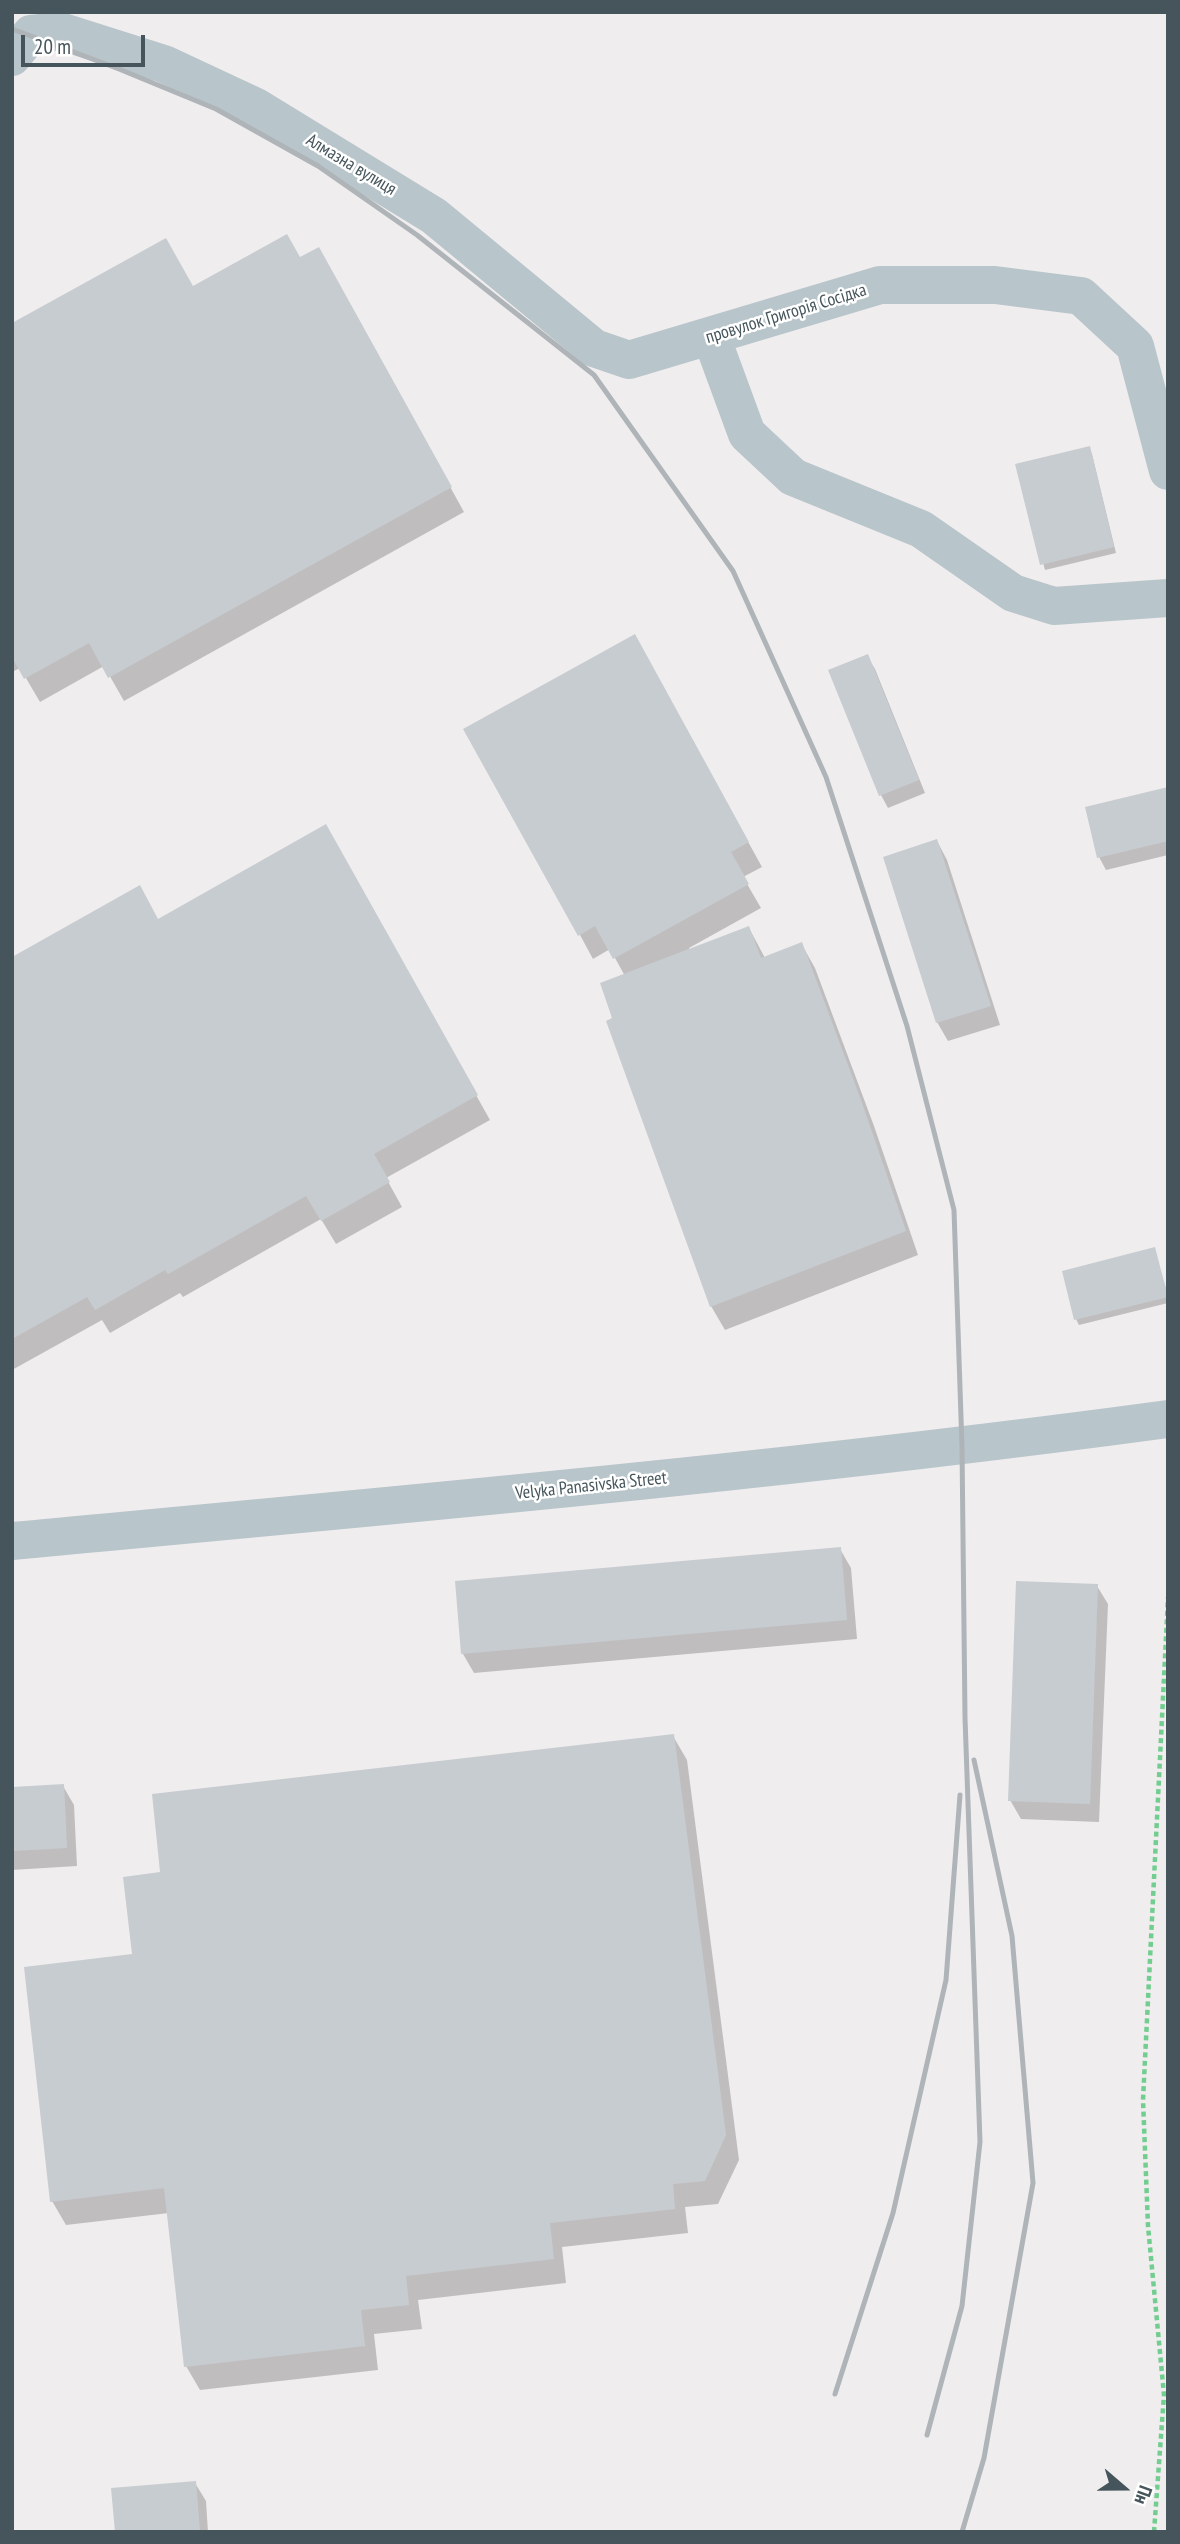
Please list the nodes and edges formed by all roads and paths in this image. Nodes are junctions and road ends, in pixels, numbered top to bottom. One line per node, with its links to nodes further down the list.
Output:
1 (12, 57): 3 (street, Алмазна вулиця)
2 (711, 336): 3 (street, провулок Григорія Сосідка); 4 (street, провулок Григорія Сосідка); 5 (street)
3 (666, 350)
4 (1168, 471)
5 (1168, 598)
6 (1168, 1419): 7 (street, Velyka Panasivska Street)
7 (12, 1541)
8 (1168, 1597): 9 (path)
9 (1153, 2532)

